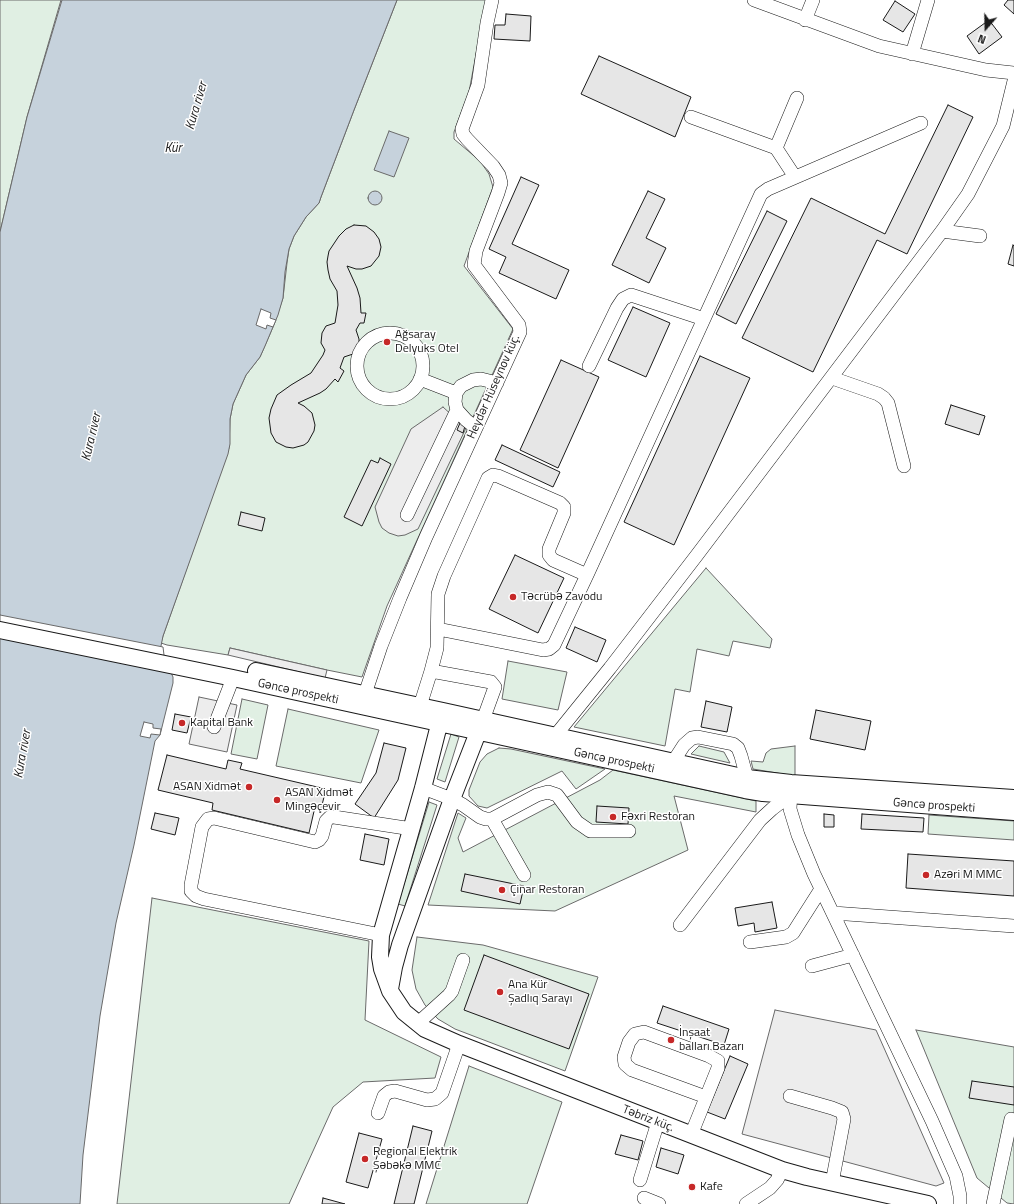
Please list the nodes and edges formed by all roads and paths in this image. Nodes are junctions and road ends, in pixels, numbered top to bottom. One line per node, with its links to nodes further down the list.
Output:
1 (492, 0): 20 (street, Heydər Hüseynov küç.)
2 (754, 0): 5 (street)
3 (813, 0): 5 (street)
4 (928, 0): 6 (street)
5 (805, 20): 6 (street)
6 (912, 54): 7 (street)
7 (1014, 73)
8 (1014, 81): 14 (street)
9 (797, 98): 12 (street)
10 (691, 117): 12 (street)
11 (921, 123): 13 (street)
12 (776, 148): 13 (street)
13 (794, 177): 16 (street)
14 (942, 231): 15 (street); 18 (street)
15 (980, 236)
16 (704, 319): 17 (street); 26 (street)
17 (589, 366)
18 (832, 378): 24 (street); 37 (street)
19 (420, 379): 19 (street); 21 (street)
20 (497, 383): 21 (street); 23 (street, Heydər Hüseynov küç.)
21 (456, 393): 22 (street)
22 (457, 410): 23 (street); 25 (street)
23 (476, 428): 32 (street, Heydər Hüseynov küç.)
24 (904, 466)
25 (407, 515)
26 (587, 575): 28 (street); 28 (street)
27 (0, 620): 31 (main road)
28 (438, 629): 30 (street)
29 (0, 630): 31 (main road)
30 (431, 671): 33 (street); 35 (street)
31 (225, 672): 32 (main road, Gəncə prospekti); 34 (main road, Gəncə prospekti); 36 (street)
32 (365, 694): 33 (main road, Gəncə prospekti)
33 (420, 706): 34 (main road, Gəncə prospekti)
34 (441, 717): 35 (main road, Gəncə prospekti); 40 (main road, Təbriz küç.)
35 (481, 726): 37 (main road, Gəncə prospekti); 41 (main road, Gəncə prospekti); 43 (main road)
36 (214, 727)
37 (555, 736): 38 (main road, Gəncə prospekti)
38 (673, 762): 39 (main road, Gəncə prospekti); 39 (street)
39 (747, 778): 41 (main road, Gəncə prospekti)
40 (423, 788): 43 (street); 46 (main road, Təbriz küç.)
41 (790, 789): 42 (main road, Gəncə prospekti); 44 (main road, Gəncə prospekti); 49 (street); 51 (street)
42 (1014, 798)
43 (452, 799): 45 (street); 58 (main road)
44 (1014, 812)
45 (492, 819): 47 (street); 48 (street)
46 (412, 829): 53 (main road, Təbriz küç.); 53 (street)
47 (629, 831)
48 (524, 875)
49 (821, 889): 50 (street); 54 (street)
50 (833, 913): 52 (street); 55 (street)
51 (680, 925)
52 (1014, 926)
53 (381, 935): 58 (main road, Təbriz küç.)
54 (750, 942)
55 (853, 955): 57 (street); 74 (street)
56 (463, 960): 59 (street)
57 (812, 966)
58 (390, 991): 59 (main road, Təbriz küç.)
59 (417, 1024): 60 (main road, Təbriz küç.)
60 (459, 1044): 63 (street); 65 (main road, Təbriz küç.)
61 (790, 1096): 69 (street)
62 (706, 1097): 62 (street); 66 (street)
63 (378, 1113)
64 (1010, 1119): 75 (street)
65 (658, 1122): 66 (main road, Təbriz küç.); 68 (street)
66 (691, 1135): 67 (main road, Təbriz küç.)
67 (782, 1170): 69 (main road, Təbriz küç.); 72 (street)
68 (640, 1180)
69 (832, 1183): 73 (main road, Təbriz küç.)
70 (644, 1198): 71 (street)
71 (659, 1204)
72 (746, 1204)
73 (928, 1204)
74 (960, 1204)
75 (993, 1204)

